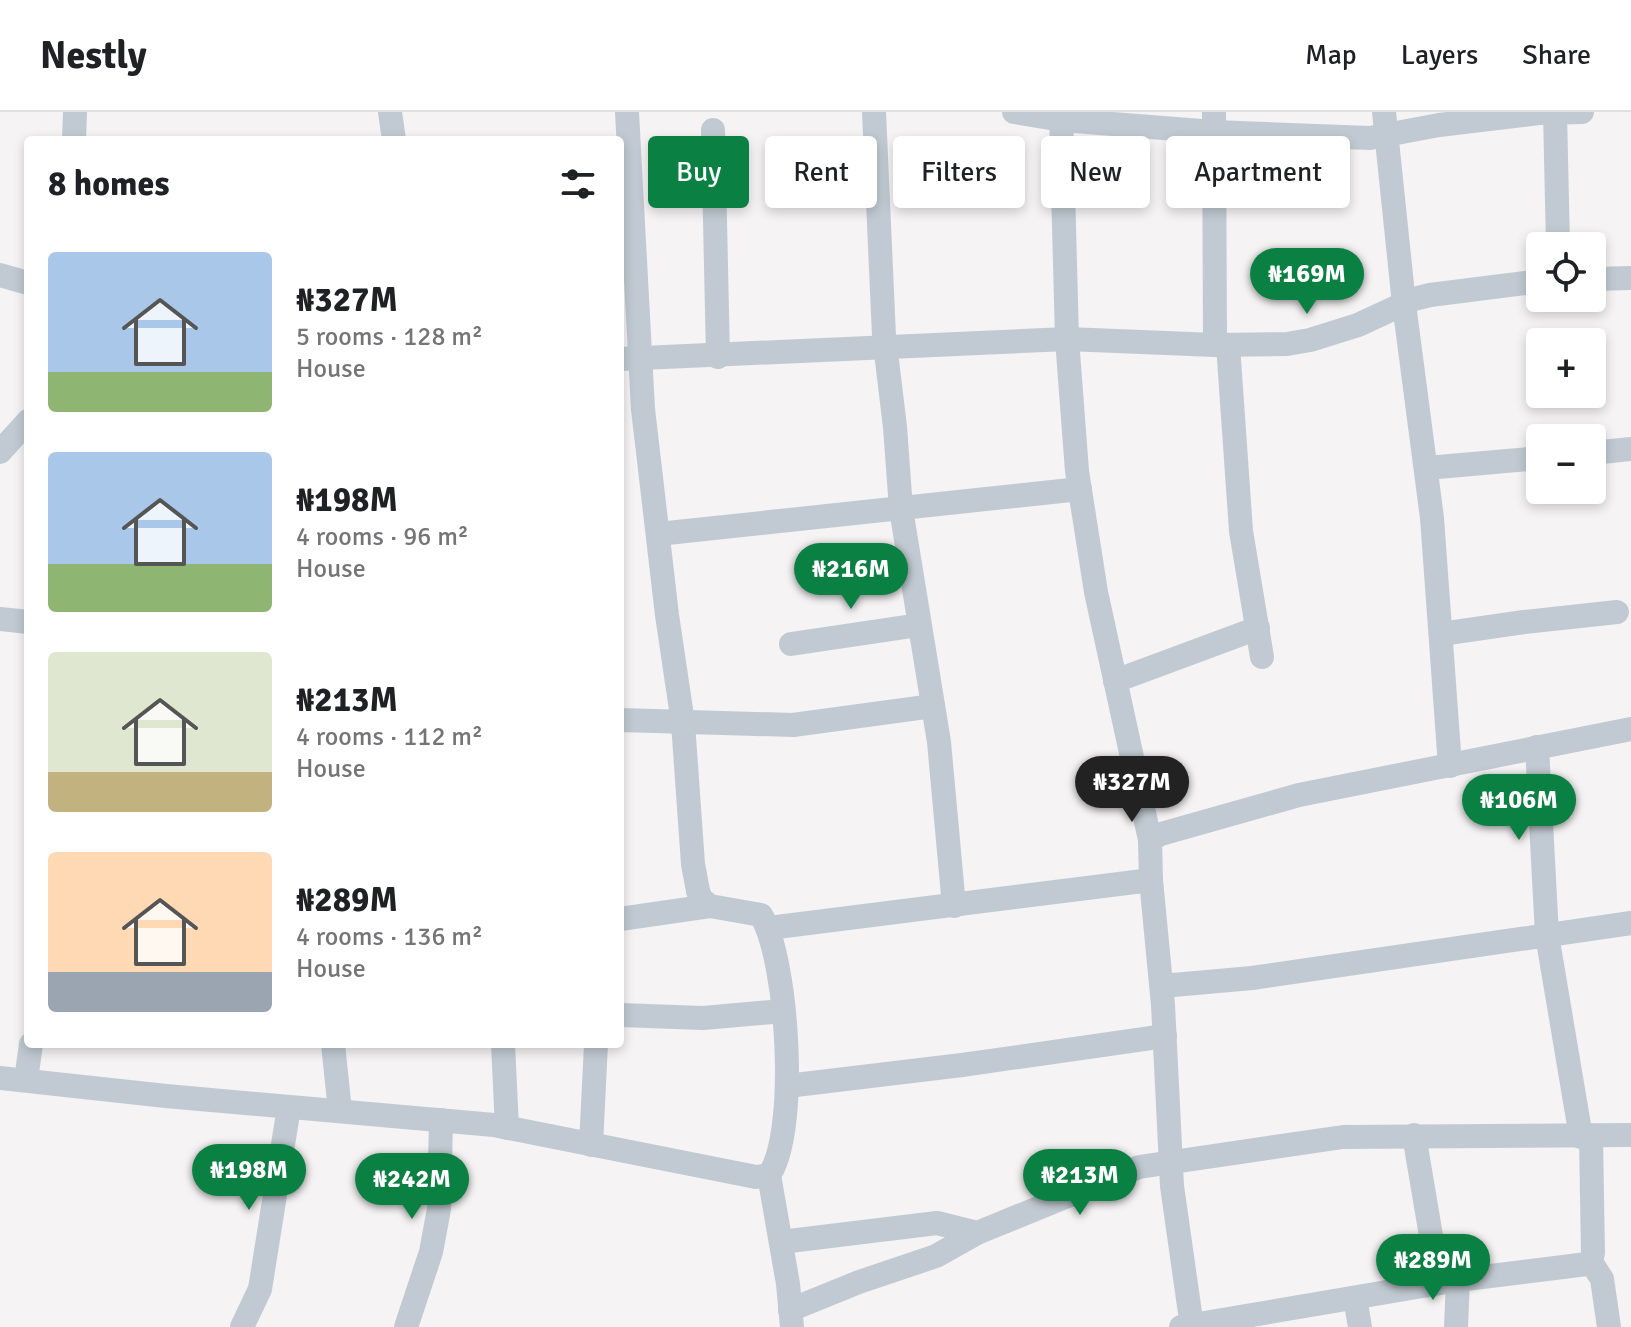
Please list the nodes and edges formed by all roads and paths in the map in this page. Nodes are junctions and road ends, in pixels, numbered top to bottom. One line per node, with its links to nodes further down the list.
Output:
1 (75, 112): 12 (street)
2 (390, 112): 13 (street)
3 (627, 112): 25 (street)
4 (874, 112): 23 (street)
5 (1014, 112): 8 (street)
6 (1555, 112): 7 (street); 10 (street); 14 (street)
7 (1582, 112)
8 (1062, 116): 9 (street); 21 (street)
9 (1214, 122): 10 (street); 22 (street)
10 (1384, 124): 20 (street)
11 (713, 130): 24 (street)
12 (74, 136)
13 (393, 136)
14 (1558, 232)
15 (0, 275): 18 (street)
16 (1631, 278): 17 (street)
17 (1606, 279)
18 (24, 282)
19 (1526, 283): 20 (street)
20 (1404, 304): 22 (street); 31 (street)
21 (1067, 339): 22 (street); 23 (street); 32 (street)
22 (1221, 345): 39 (street)
23 (885, 348): 24 (street); 33 (street)
24 (718, 357): 25 (street)
25 (630, 359): 34 (street)
26 (24, 425): 28 (street)
27 (1631, 449): 29 (street)
28 (0, 452)
29 (1606, 452)
30 (1526, 459): 31 (street)
31 (1427, 468): 40 (street)
32 (1080, 489): 33 (street); 43 (street)
33 (901, 509): 34 (street); 38 (street)
34 (658, 534): 46 (street)
35 (1617, 612): 40 (street)
36 (0, 619): 37 (street)
37 (24, 622)
38 (919, 625): 41 (street); 44 (street)
39 (1258, 628): 42 (street); 43 (street)
40 (1441, 634): 49 (street)
41 (791, 644)
42 (1262, 657)
43 (1115, 681): 50 (street)
44 (933, 706): 46 (street); 53 (street)
45 (624, 720): 46 (street)
46 (683, 723): 52 (street)
47 (1631, 729): 48 (street)
48 (1537, 747): 49 (street); 57 (street)
49 (1450, 766): 50 (street)
50 (1150, 840): 51 (street)
51 (1151, 880): 53 (street); 58 (street)
52 (710, 906): 54 (street); 56 (street)
53 (954, 906): 56 (street)
54 (624, 918)
55 (1631, 923): 57 (street)
56 (769, 928): 59 (street)
57 (1547, 935): 58 (street); 75 (street)
58 (1162, 986): 61 (street)
59 (783, 1011): 60 (street); 68 (street)
60 (624, 1015)
61 (1165, 1036): 68 (street); 77 (street)
62 (30, 1048): 67 (street)
63 (333, 1048): 70 (street)
64 (503, 1048): 72 (street)
65 (596, 1048): 76 (street)
66 (0, 1078): 67 (street)
67 (26, 1080): 69 (street)
68 (787, 1086): 78 (street)
69 (289, 1107): 70 (street); 86 (street)
70 (340, 1111): 71 (street)
71 (441, 1120): 72 (street); 87 (street)
72 (507, 1128): 76 (street)
73 (1414, 1135): 75 (street); 77 (street); 82 (street)
74 (1631, 1135): 75 (street)
75 (1586, 1137): 81 (street)
76 (591, 1145): 78 (street)
77 (1171, 1161): 79 (street); 85 (street)
78 (769, 1175): 80 (street)
79 (977, 1233): 80 (street); 84 (street)
80 (781, 1242): 84 (street)
81 (1591, 1262): 82 (street); 91 (street)
82 (1449, 1282): 83 (street); 90 (street)
83 (1355, 1298): 85 (street); 89 (street)
84 (791, 1318)
85 (1192, 1326): 88 (street)
86 (242, 1327)
87 (406, 1327)
88 (1181, 1327)
89 (1360, 1327)
90 (1456, 1327)
91 (1609, 1327)

